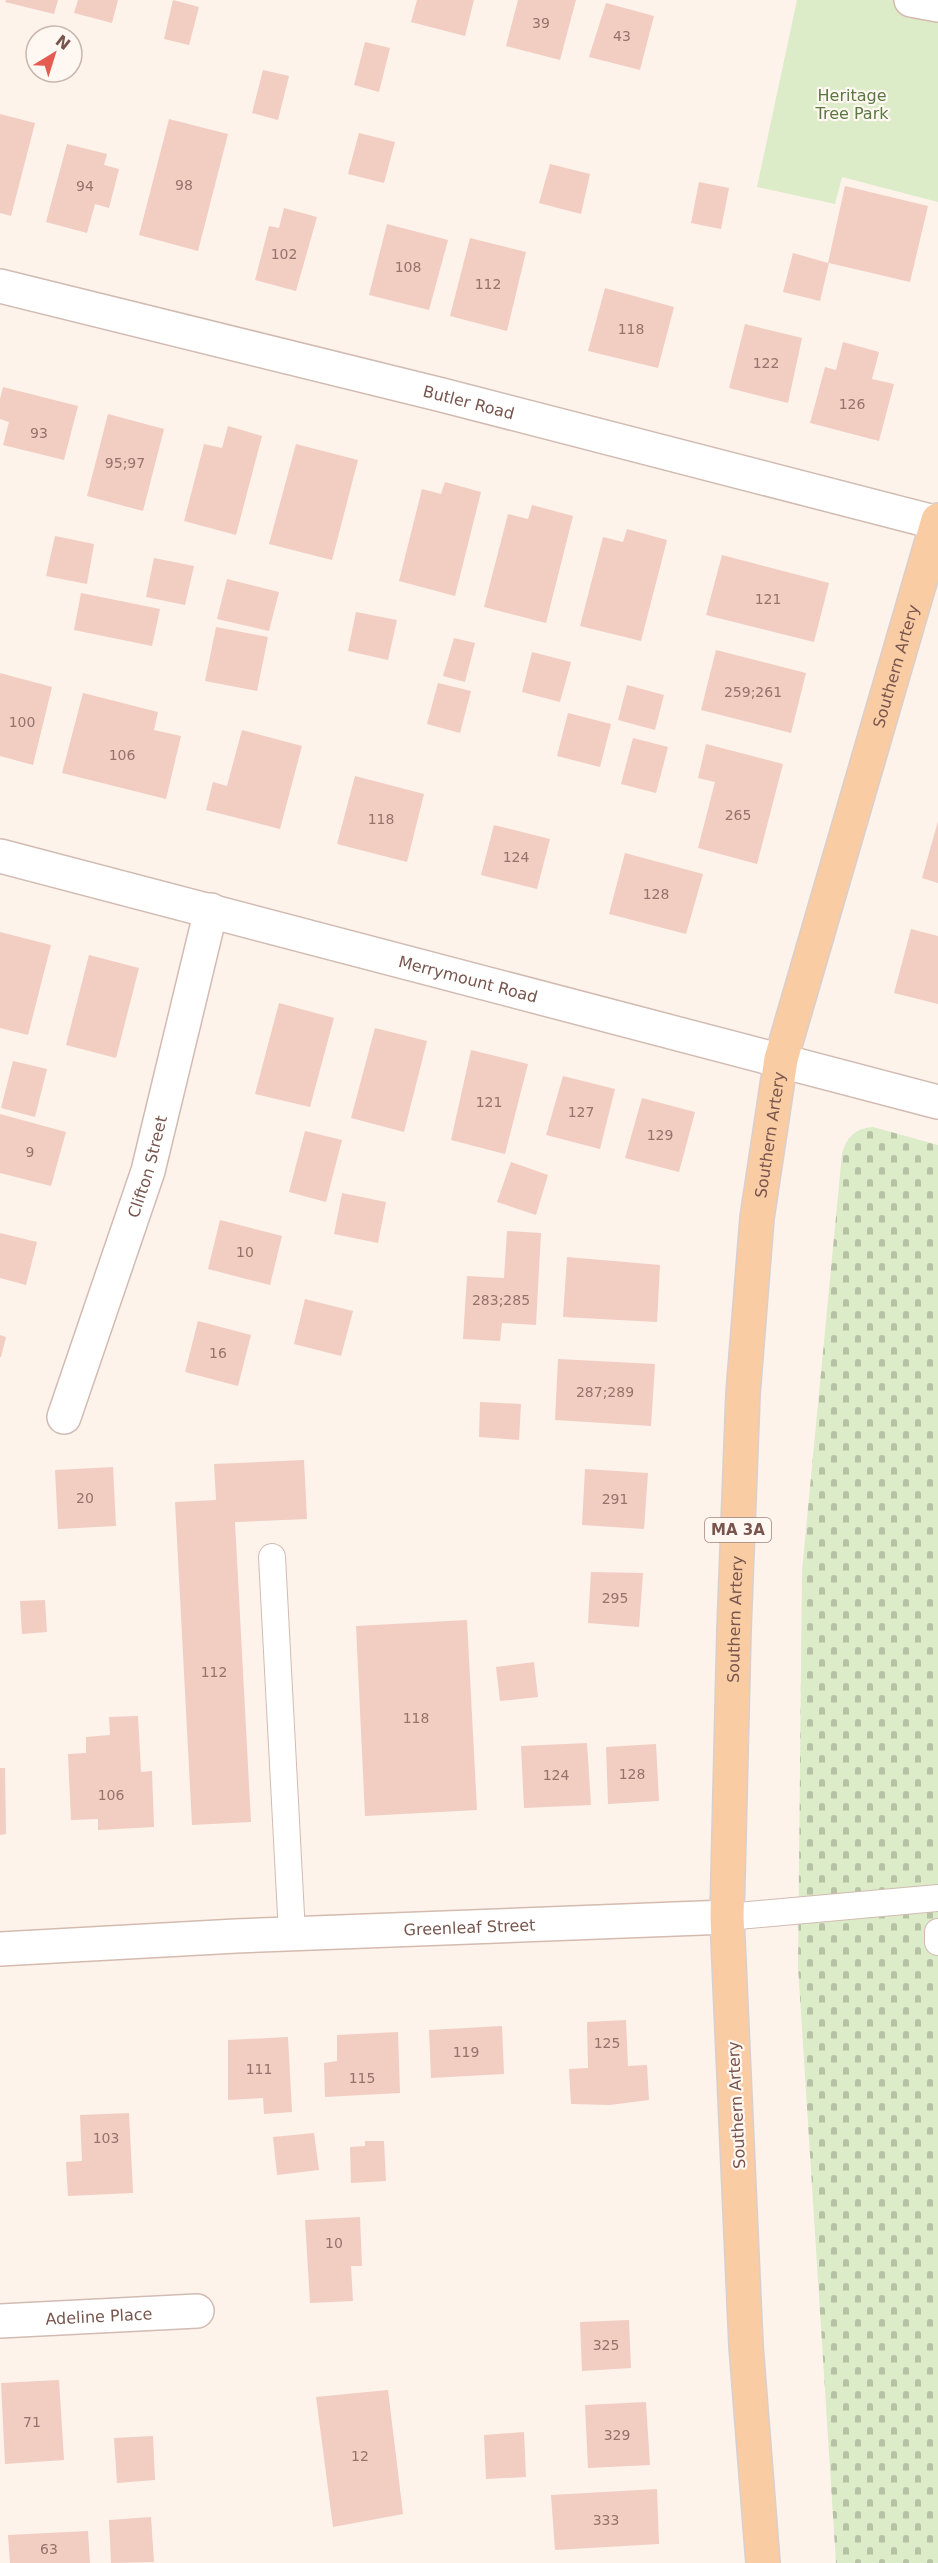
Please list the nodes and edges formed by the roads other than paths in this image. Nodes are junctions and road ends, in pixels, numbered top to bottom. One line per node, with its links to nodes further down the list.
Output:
1 (911, 0): 2 (street)
2 (938, 5)
3 (0, 286): 4 (street, Butler Road)
4 (938, 522): 7 (main road, Southern Artery / MA 3A)
5 (0, 856): 6 (street, Merrymount Road)
6 (211, 910): 7 (street, Merrymount Road); 9 (street, Clifton Street)
7 (781, 1059): 8 (street, Merrymount Road); 12 (main road, Southern Artery / MA 3A)
8 (938, 1102)
9 (64, 1417)
10 (272, 1557): 14 (lane)
11 (938, 1898): 12 (lane, Greenleaf Street)
12 (727, 1917): 14 (street, Greenleaf Street); 19 (main road, Southern Artery / MA 3A)
13 (938, 1932): 15 (lane)
14 (292, 1934): 16 (street, Greenleaf Street)
15 (938, 1942)
16 (0, 1949)
17 (197, 2310): 18 (street, Adeline Place)
18 (0, 2321)
19 (763, 2563)

